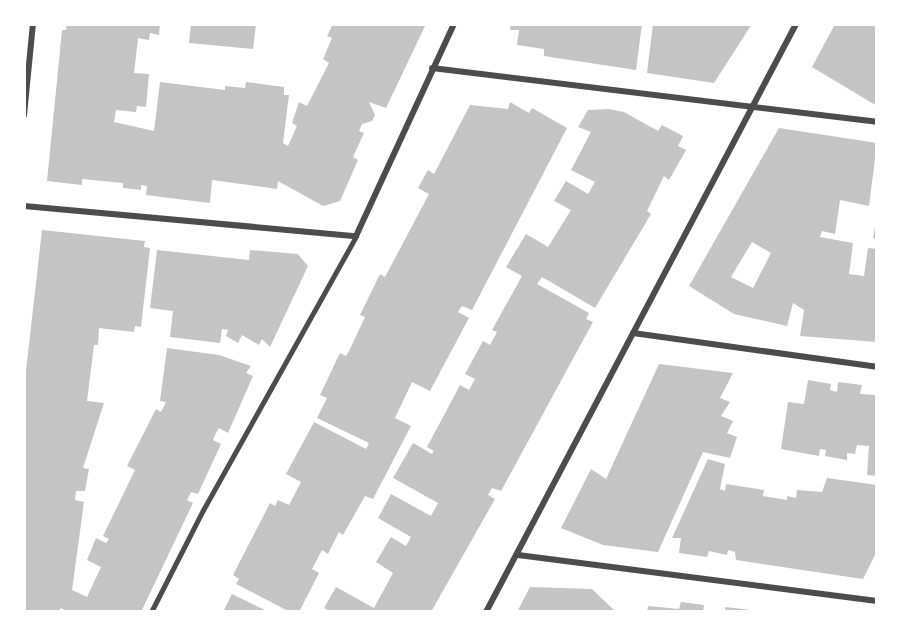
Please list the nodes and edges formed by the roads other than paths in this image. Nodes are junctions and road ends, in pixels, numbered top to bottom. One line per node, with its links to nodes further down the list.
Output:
1 (33, 24): 6 (street)
2 (454, 24): 4 (street)
3 (796, 24): 5 (street)
4 (432, 68): 5 (street); 9 (street)
5 (756, 106): 7 (street); 10 (street)
6 (24, 115)
7 (877, 122)
8 (24, 206): 9 (street)
9 (356, 236): 14 (street)
10 (633, 333): 11 (street); 12 (street)
11 (877, 367)
12 (518, 555): 13 (street); 15 (street)
13 (877, 601)
14 (151, 612)
15 (486, 612)

